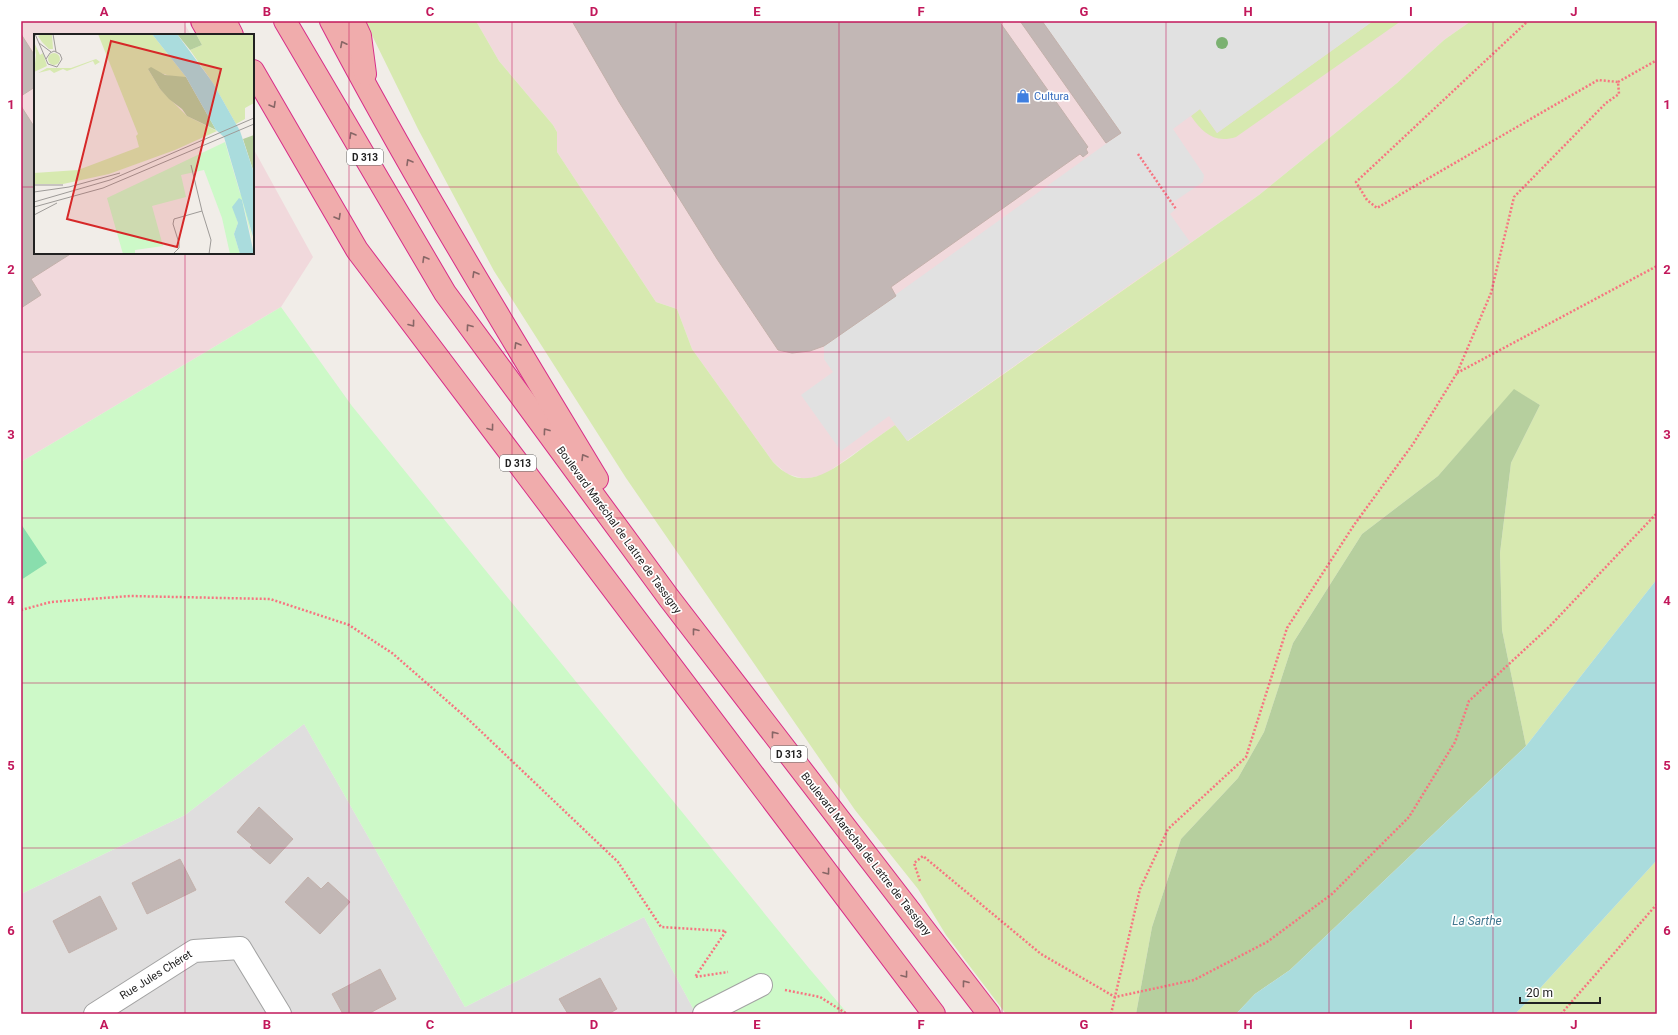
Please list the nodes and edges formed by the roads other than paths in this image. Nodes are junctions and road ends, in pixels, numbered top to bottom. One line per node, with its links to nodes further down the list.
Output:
1 (202, 21): 6 (highway)
2 (225, 21): 7 (highway)
3 (285, 21): 10 (highway, Boulevard Maréchal de Lattre de Tassigny / D 313, one-way to 3)
4 (331, 21): 9 (highway, D 313, one-way to 4)
5 (353, 21): 9 (highway, D 313)
6 (209, 34)
7 (232, 34)
8 (254, 73): 15 (highway, D 313, one-way to 15)
9 (368, 91): 10 (highway, D 313, one-way to 9)
10 (669, 598): 16 (highway, Boulevard Maréchal de Lattre de Tassigny / D 313, one-way to 10)
11 (761, 984): 14 (street)
12 (95, 1014): 13 (street, Rue Jules Chéret)
13 (280, 1014)
14 (704, 1014)
15 (934, 1014)
16 (989, 1014)

